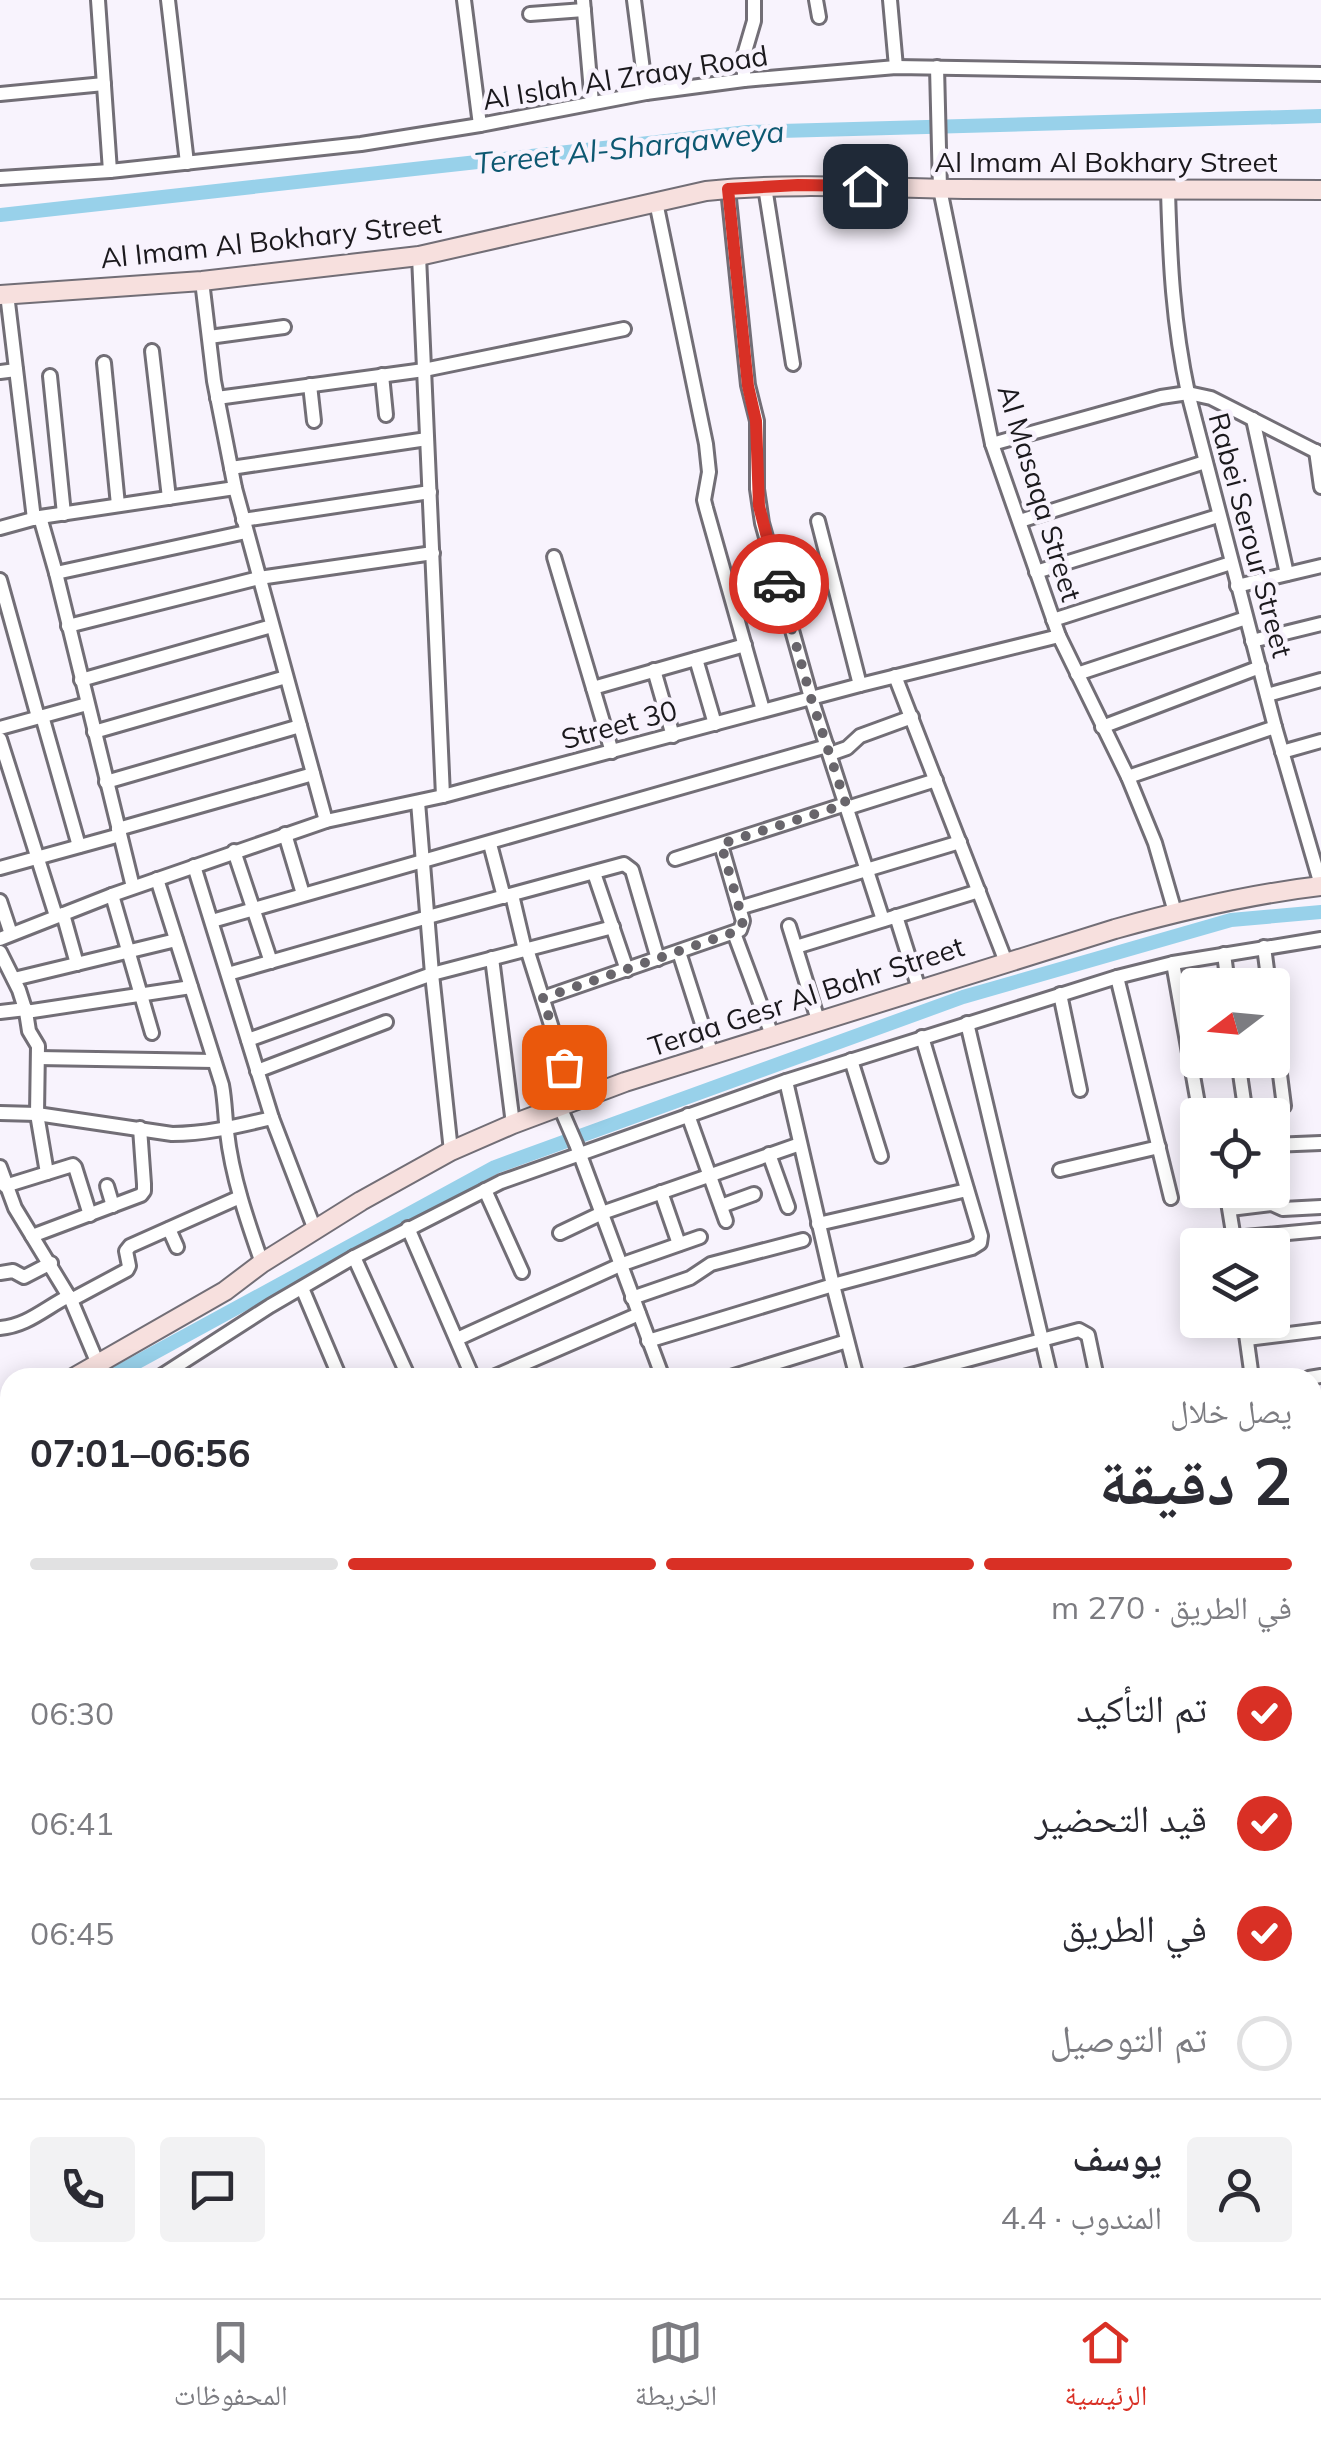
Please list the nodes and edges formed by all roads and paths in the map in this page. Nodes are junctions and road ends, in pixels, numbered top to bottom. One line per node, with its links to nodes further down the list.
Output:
1 (98, 0): 15 (street)
2 (168, 0): 20 (street)
3 (464, 0): 19 (street)
4 (634, 0): 16 (street)
5 (754, 0): 14 (street)
6 (816, 0): 10 (street)
7 (890, 0): 11 (street)
8 (583, 5): 9 (street); 18 (street)
9 (530, 14)
10 (819, 17)
11 (896, 67): 12 (street, Al Islah Al Zraay Road); 14 (street, Al Islah Al Zraay Road)
12 (937, 68): 13 (street, Al Islah Al Zraay Road); 23 (street, Al Masaqa Street)
13 (1321, 74)
14 (744, 80): 16 (street, Al Islah Al Zraay Road)
15 (104, 84): 17 (street); 21 (street)
16 (646, 93): 18 (street, Al Islah Al Zraay Road)
17 (0, 94)
18 (592, 104): 19 (street, Al Islah Al Zraay Road)
19 (480, 125): 20 (street, Al Islah Al Zraay Road)
20 (186, 163): 21 (street, Al Islah Al Zraay Road)
21 (110, 171): 22 (street, Al Islah Al Zraay Road)
22 (0, 178)
23 (940, 180): 24 (street, Al Imam Al Bokhary Street); 27 (street, Al Imam Al Bokhary Street); 50 (street, Al Masaqa Street)
24 (764, 186): 25 (street, Al Imam Al Bokhary Street); 37 (street)
25 (728, 189): 28 (street, Al Imam Al Bokhary Street); 95 (street)
26 (1321, 190): 27 (street, Al Imam Al Bokhary Street)
27 (1168, 191): 44 (street, Rabei Serour Street)
28 (656, 202): 29 (street, Al Imam Al Bokhary Street); 83 (street)
29 (420, 256): 30 (street, Al Imam Al Bokhary Street); 39 (street)
30 (202, 281): 31 (street, Al Imam Al Bokhary Street); 34 (street)
31 (3, 294): 38 (street)
32 (284, 328): 34 (street)
33 (624, 329): 39 (street)
34 (209, 337): 45 (street)
35 (152, 351): 57 (street)
36 (104, 363): 58 (street)
37 (794, 364)
38 (16, 370): 40 (street); 61 (street)
39 (424, 370): 41 (street); 49 (street)
40 (0, 372)
41 (382, 375): 43 (street); 46 (street)
42 (50, 376): 59 (street)
43 (310, 385): 45 (street); 48 (street)
44 (1188, 393): 47 (street); 50 (street); 52 (street, Rabei Serour Street)
45 (217, 398): 53 (street)
46 (386, 415)
47 (1253, 419): 51 (street); 72 (street)
48 (314, 421)
49 (428, 439): 53 (street); 56 (street)
50 (992, 444): 63 (street, Al Masaqa Street)
51 (1318, 453): 55 (street)
52 (1205, 462): 60 (street, Rabei Serour Street); 63 (street)
53 (230, 468): 54 (street)
54 (235, 488): 57 (street); 64 (street)
55 (1321, 488)
56 (430, 492): 64 (street); 66 (street)
57 (168, 498): 58 (street)
58 (118, 505): 59 (street)
59 (64, 514): 61 (street)
60 (1218, 516): 68 (street, Rabei Serour Street); 70 (street)
61 (37, 518): 65 (street); 71 (street)
62 (818, 520): 92 (street)
63 (1020, 521): 70 (street, Al Masaqa Street)
64 (245, 526): 71 (street); 73 (street)
65 (0, 528)
66 (432, 553): 73 (street); 116 (street)
67 (554, 556): 93 (street)
68 (1231, 562): 75 (street, Rabei Serour Street); 77 (street)
69 (1321, 566): 72 (street)
70 (1036, 572): 77 (street, Al Masaqa Street)
71 (56, 573): 79 (street)
72 (1287, 574): 75 (street)
73 (259, 578): 79 (street); 80 (street)
74 (0, 580): 98 (street)
75 (1237, 586): 76 (street, Rabei Serour Street)
76 (1246, 618): 82 (street, Rabei Serour Street); 87 (street)
77 (1054, 620): 81 (street, Al Masaqa Street)
78 (1321, 624): 82 (street)
79 (68, 626): 90 (street)
80 (272, 626): 89 (street); 90 (street)
81 (1059, 636): 87 (street, Al Masaqa Street); 88 (street, Street 30)
82 (1252, 641): 85 (street, Rabei Serour Street)
83 (745, 645): 84 (street); 97 (street)
84 (696, 659): 86 (street); 100 (street)
85 (1260, 668): 94 (street, Rabei Serour Street); 104 (street)
86 (654, 670): 93 (street); 106 (street)
87 (1077, 674): 104 (street, Al Masaqa Street)
88 (896, 676): 92 (street, Street 30); 99 (street)
89 (286, 677): 101 (street); 105 (street)
90 (82, 680): 96 (street)
91 (1321, 680): 94 (street)
92 (860, 684): 95 (street, Street 30)
93 (593, 688): 110 (street)
94 (1267, 695): 102 (street, Rabei Serour Street)
95 (811, 698): 97 (street, Street 30); 109 (street)
96 (87, 704): 98 (street); 105 (street)
97 (764, 710): 100 (street, Street 30)
98 (40, 717): 103 (street); 125 (street)
99 (912, 717): 109 (street); 114 (street)
100 (714, 724): 106 (street, Street 30)
101 (300, 726): 112 (street); 115 (street)
102 (1275, 727): 111 (street, Rabei Serour Street); 113 (street)
103 (0, 728)
104 (1102, 728): 113 (street, Al Masaqa Street)
105 (94, 732): 115 (street)
106 (673, 736): 110 (street, Street 30)
107 (0, 739): 127 (street)
108 (1321, 741): 111 (street)
109 (828, 750): 118 (street); 123 (street)
110 (612, 752): 116 (street, Street 30)
111 (1282, 752): 135 (street, Rabei Serour Street)
112 (313, 774): 119 (street); 120 (street)
113 (1128, 777): 144 (street, Al Masaqa Street)
114 (936, 780): 118 (street); 122 (street)
115 (106, 782): 120 (street)
116 (443, 796): 117 (street, Street 30)
117 (418, 802): 119 (street, Street 30); 129 (street)
118 (847, 806): 124 (street); 132 (street)
119 (326, 820): 121 (street, Street 30)
120 (119, 832): 125 (street); 136 (street)
121 (285, 834): 126 (street, Street 30); 138 (street)
122 (960, 842): 132 (street); 137 (street)
123 (490, 844): 129 (street); 140 (street)
124 (721, 844): 128 (street); 142 (street)
125 (79, 846): 127 (street)
126 (234, 851): 130 (street, Street 30); 143 (street)
127 (38, 858): 131 (street); 145 (street)
128 (675, 859)
129 (423, 862): 138 (street); 146 (street)
130 (194, 866): 134 (street, Street 30); 148 (street)
131 (0, 868)
132 (867, 870): 142 (street); 147 (street)
133 (594, 872): 140 (street); 150 (street); 163 (street)
134 (157, 879): 136 (street, Street 30); 154 (street)
135 (1321, 885): 144 (street, Teraa Gesr Al Bahr Street)
136 (133, 888): 139 (street, Street 30)
137 (979, 892): 147 (street); 165 (street)
138 (303, 894): 143 (street)
139 (112, 895): 145 (street, Street 30); 158 (street)
140 (508, 896): 146 (street); 157 (street)
141 (0, 901): 152 (street)
142 (739, 908): 151 (street)
143 (254, 909): 148 (street); 164 (street)
144 (1175, 912): 165 (street, Teraa Gesr Al Bahr Street)
145 (60, 915): 152 (street, Street 30); 167 (street)
146 (428, 917): 164 (street); 172 (street)
147 (890, 918): 155 (street); 176 (street)
148 (212, 922): 171 (street)
149 (789, 926): 155 (street)
150 (613, 927): 157 (street); 170 (street)
151 (737, 932): 160 (street); 186 (street)
152 (6, 937)
153 (1321, 939): 156 (street)
154 (176, 940): 158 (street); 175 (street)
155 (796, 947): 182 (street)
156 (1264, 948): 161 (street); 169 (street)
157 (526, 949): 162 (street); 179 (street)
158 (129, 951): 167 (street); 178 (street)
159 (0, 952): 174 (street)
160 (679, 952): 163 (street); 189 (street)
161 (1224, 954): 166 (street); 168 (street)
162 (492, 958): 172 (street); 202 (street)
163 (658, 960): 170 (street)
164 (271, 962): 171 (street)
165 (1006, 962): 176 (street, Teraa Gesr Al Bahr Street)
166 (1173, 963): 173 (street); 196 (street)
167 (77, 964): 174 (street)
168 (1226, 968)
169 (1267, 968)
170 (627, 970): 179 (street)
171 (228, 974): 188 (street)
172 (432, 974): 188 (street); 210 (street)
173 (1117, 977): 177 (street); 208 (street)
174 (14, 979): 180 (street)
175 (192, 987): 178 (street); 192 (street)
176 (919, 989): 182 (street, Teraa Gesr Al Bahr Street)
177 (1060, 994): 184 (street); 195 (street)
178 (142, 996): 180 (street); 185 (street)
179 (543, 998): 197 (street)
180 (26, 1010): 181 (street); 190 (street)
181 (0, 1012)
182 (818, 1020): 186 (street, Teraa Gesr Al Bahr Street)
183 (386, 1022): 193 (street)
184 (967, 1023): 187 (street); 259 (street)
185 (152, 1033)
186 (772, 1035): 189 (street, Teraa Gesr Al Bahr Street)
187 (922, 1037): 191 (street); 220 (street)
188 (248, 1040): 193 (street)
189 (712, 1055): 197 (street, Teraa Gesr Al Bahr Street)
190 (38, 1058): 192 (street); 199 (street)
191 (851, 1060): 194 (street); 212 (street)
192 (214, 1061): 204 (street)
193 (257, 1071): 201 (street)
194 (786, 1082): 200 (street); 206 (street)
195 (1080, 1090)
196 (1197, 1098)
197 (567, 1109): 202 (street, Teraa Gesr Al Bahr Street); 209 (street)
198 (0, 1113): 199 (street)
199 (37, 1114): 203 (street); 215 (street)
200 (688, 1115): 209 (street); 216 (street)
201 (272, 1118): 204 (street); 237 (street)
202 (514, 1124): 210 (street, Teraa Gesr Al Bahr Street)
203 (140, 1128): 204 (street); 225 (street)
204 (226, 1129): 223 (street)
205 (1321, 1143): 207 (street)
206 (800, 1144): 211 (street); 233 (street)
207 (1290, 1144)
208 (1159, 1148): 214 (street); 224 (street)
209 (578, 1149): 219 (street); 230 (street)
210 (451, 1152): 237 (street, Teraa Gesr Al Bahr Street)
211 (769, 1154): 216 (street); 227 (street)
212 (881, 1156)
213 (0, 1167): 217 (street)
214 (1060, 1170)
215 (47, 1172): 217 (street); 231 (street)
216 (710, 1176): 221 (street); 226 (street)
217 (5, 1186): 241 (street)
218 (107, 1186): 225 (street)
219 (485, 1190): 234 (street); 251 (street)
220 (968, 1190): 233 (street); 252 (street)
221 (662, 1192): 230 (street); 244 (street)
222 (754, 1194): 226 (street)
223 (240, 1197): 236 (street); 248 (street)
224 (1171, 1198)
225 (113, 1206): 231 (street)
226 (720, 1206): 232 (street)
227 (788, 1207)
228 (1321, 1207): 229 (street)
229 (1230, 1209): 235 (street)
230 (602, 1213): 239 (street); 249 (street)
231 (90, 1214): 241 (street)
232 (726, 1221)
233 (818, 1224): 252 (street)
234 (408, 1228): 246 (street); 261 (street)
235 (1232, 1228)
236 (168, 1229): 245 (street); 254 (street)
237 (315, 1230): 248 (street, Teraa Gesr Al Bahr Street)
238 (1321, 1230): 240 (street)
239 (560, 1233)
240 (1290, 1234)
241 (32, 1236): 247 (street)
242 (700, 1236): 244 (street)
243 (803, 1240): 255 (street)
244 (679, 1244): 249 (street)
245 (177, 1247)
246 (354, 1257): 253 (street); 268 (street)
247 (50, 1263): 250 (street); 254 (street)
248 (262, 1263): 264 (street, Teraa Gesr Al Bahr Street)
249 (620, 1265): 255 (street); 261 (street)
250 (0, 1272)
251 (522, 1272)
252 (833, 1285): 262 (street); 263 (street)
253 (302, 1288): 266 (street); 267 (street)
254 (70, 1298): 257 (street); 264 (street)
255 (632, 1298): 256 (street)
256 (638, 1314): 262 (street); 270 (street)
257 (0, 1328)
258 (1321, 1330): 260 (street)
259 (1042, 1338): 274 (street); 275 (street); 276 (street)
260 (1247, 1339): 277 (street)
261 (457, 1340): 269 (street)
262 (648, 1341): 271 (street)
263 (847, 1341): 272 (street); 273 (street)
264 (98, 1364): 265 (street, Teraa Gesr Al Bahr Street)
265 (91, 1368)
266 (174, 1368)
267 (336, 1368)
268 (404, 1368)
269 (469, 1368)
270 (515, 1368)
271 (657, 1368)
272 (759, 1368)
273 (854, 1368)
274 (936, 1368)
275 (1049, 1368)
276 (1095, 1368)
277 (1251, 1368)

